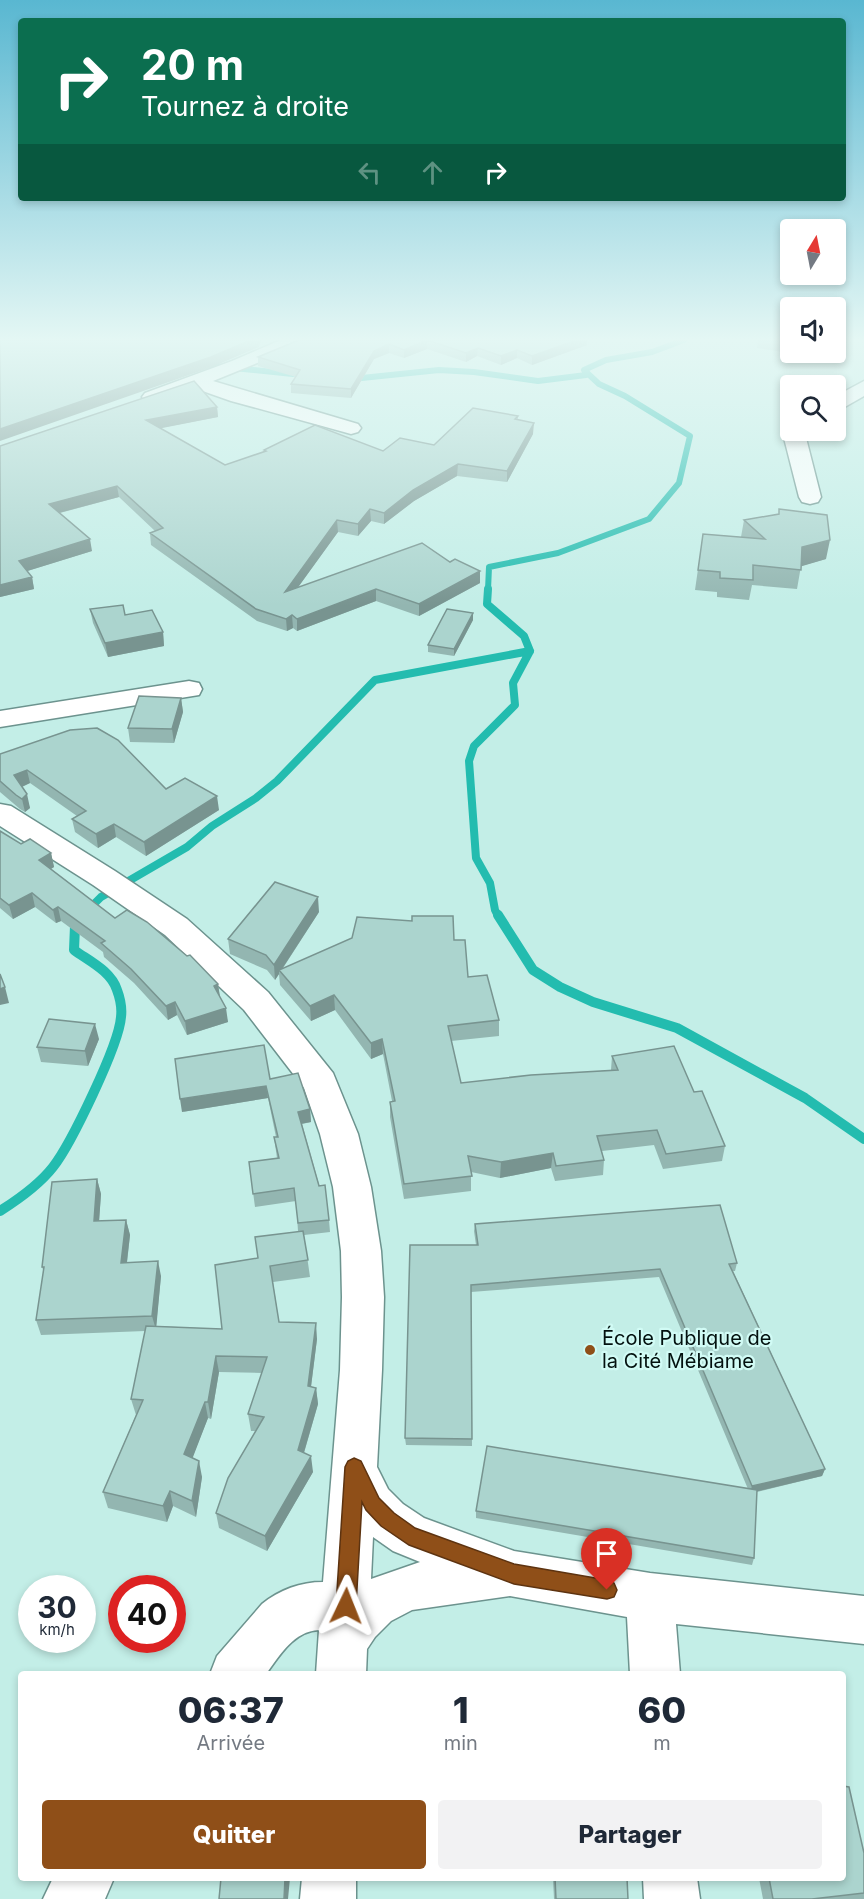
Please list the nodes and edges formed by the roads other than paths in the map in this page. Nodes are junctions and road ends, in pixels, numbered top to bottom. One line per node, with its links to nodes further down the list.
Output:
1 (796, 441): 2 (street)
2 (810, 497)
3 (189, 689): 4 (street)
4 (0, 719)
5 (0, 813): 6 (street)
6 (354, 1467): 7 (street); 10 (street)
7 (514, 1574): 8 (street); 10 (street)
8 (650, 1597): 9 (street); 12 (street)
9 (864, 1620)
10 (344, 1641): 11 (street)
11 (237, 1671)
12 (655, 1671)
13 (85, 1881): 16 (street)
14 (329, 1881): 17 (street)
15 (670, 1881): 18 (street)
16 (71, 1899)
17 (328, 1899)
18 (672, 1899)

